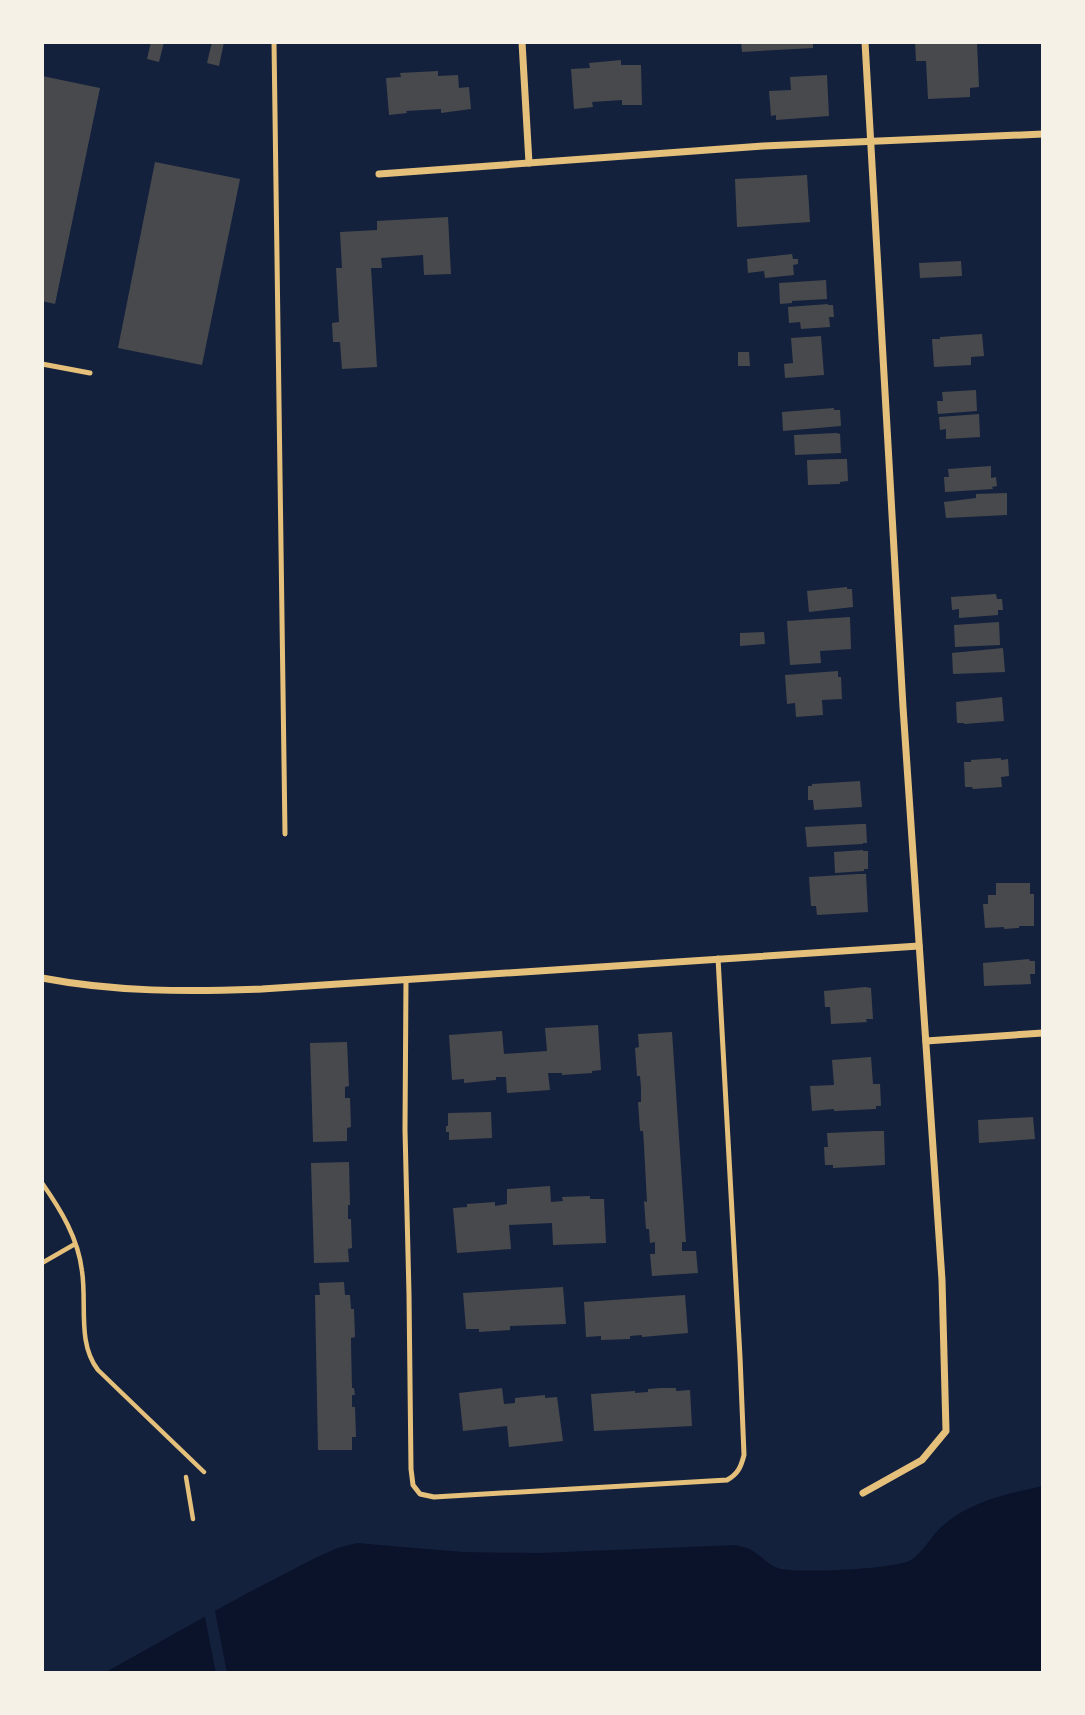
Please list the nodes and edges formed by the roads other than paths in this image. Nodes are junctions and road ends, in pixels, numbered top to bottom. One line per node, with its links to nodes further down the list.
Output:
1 (274, 42): 10 (lane)
2 (522, 42): 6 (street)
3 (865, 42): 5 (street)
4 (1043, 134): 5 (street)
5 (871, 140): 6 (street); 11 (street)
6 (529, 163): 7 (street)
7 (379, 174)
8 (42, 364): 9 (lane)
9 (90, 373)
10 (285, 834)
11 (919, 946): 12 (street); 16 (street)
12 (718, 958): 14 (street); 14 (lane)
13 (42, 978): 14 (street)
14 (406, 979)
15 (1043, 1032): 16 (street)
16 (926, 1041): 17 (street)
17 (863, 1493)

